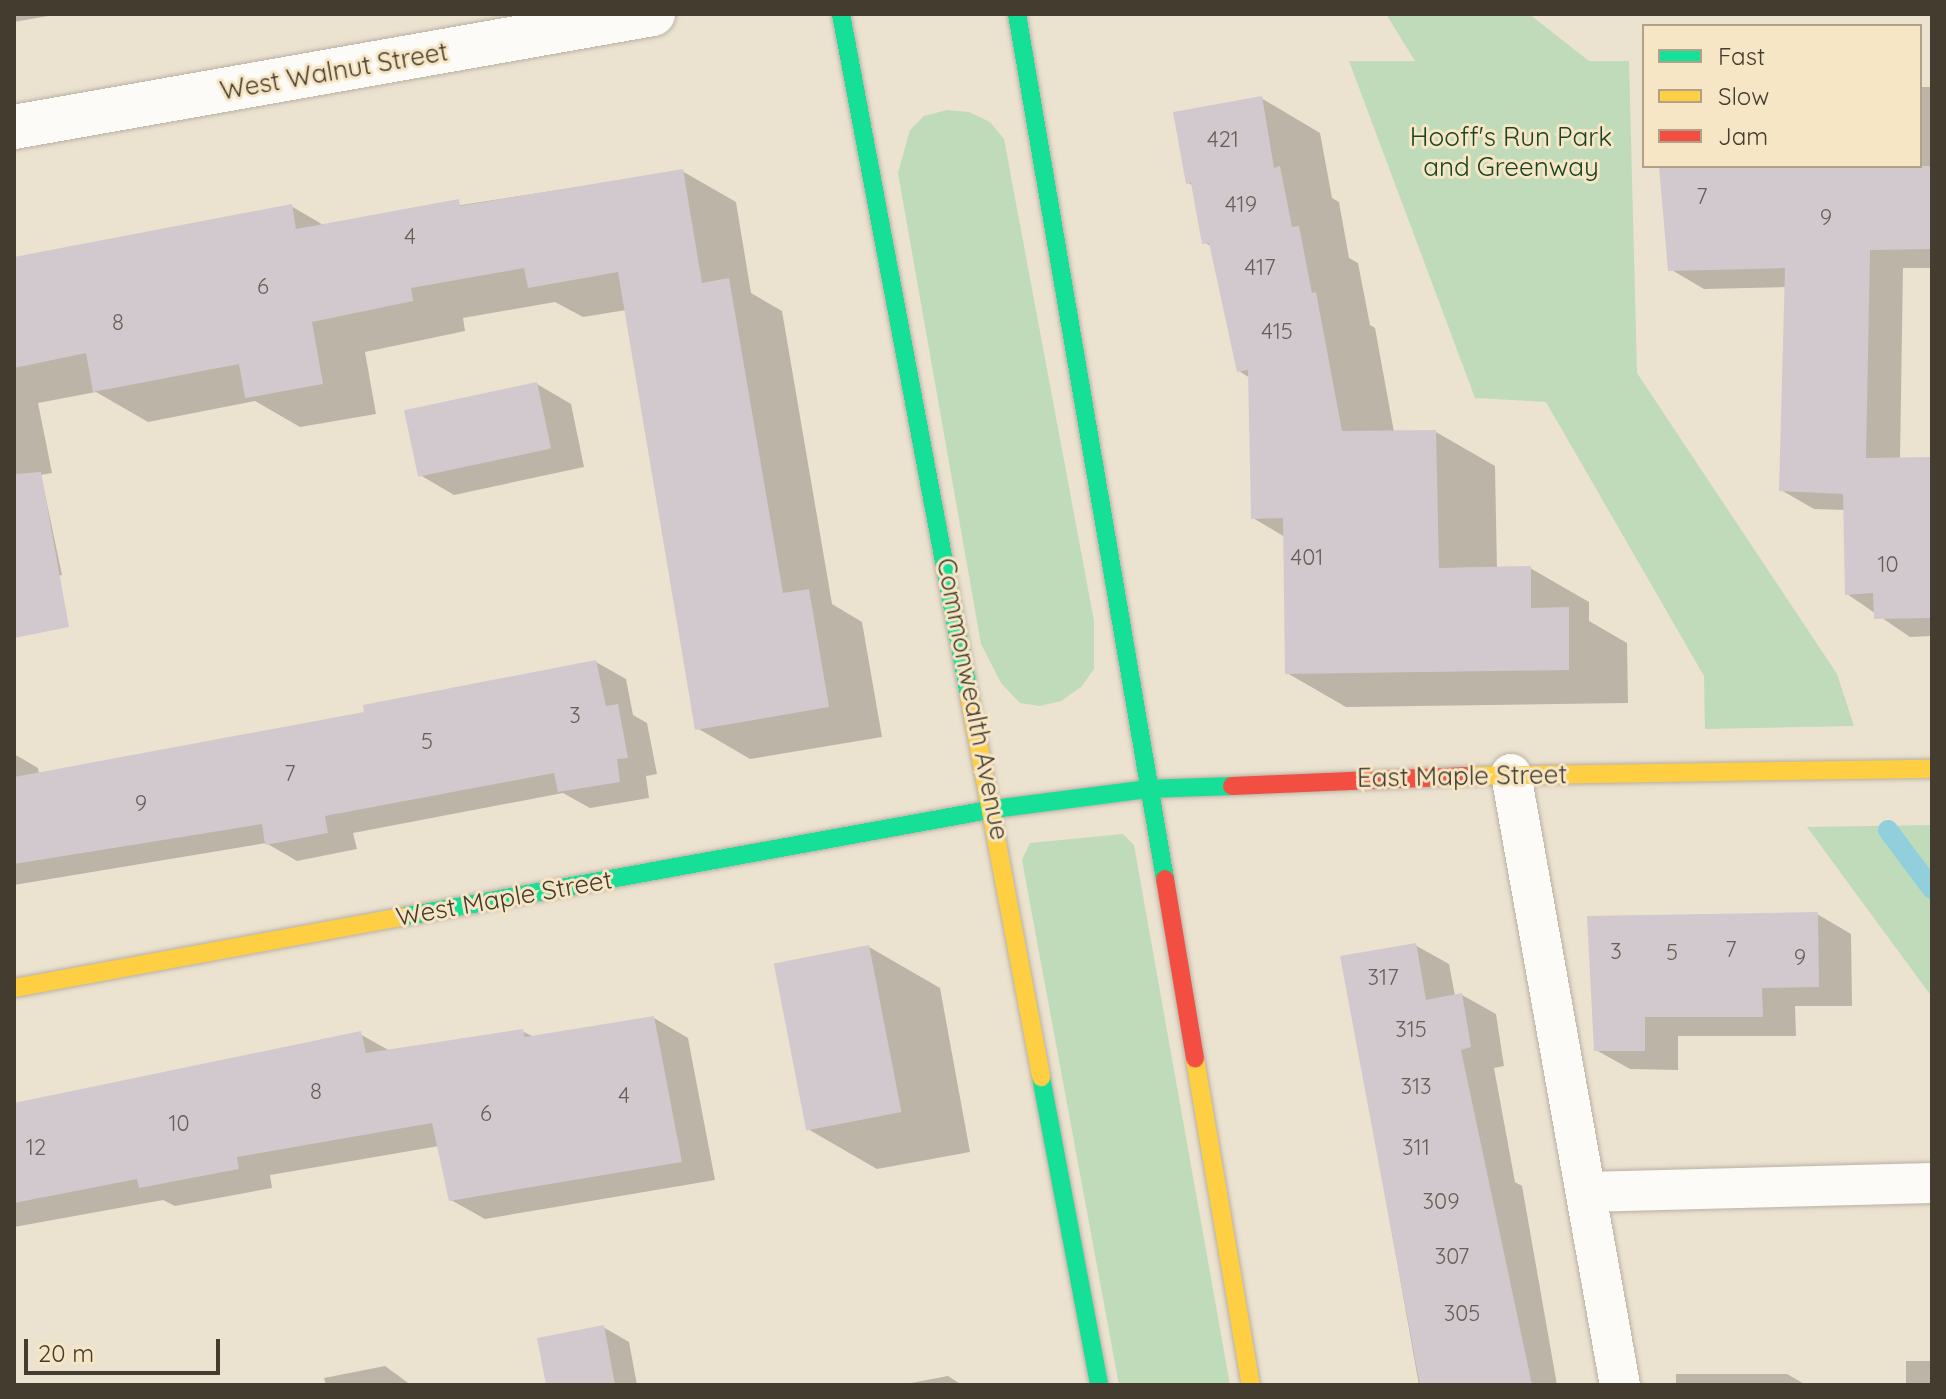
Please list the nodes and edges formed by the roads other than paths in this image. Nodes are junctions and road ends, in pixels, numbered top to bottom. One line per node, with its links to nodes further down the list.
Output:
1 (653, 14): 4 (street, West Walnut Street)
2 (841, 14): 8 (street, Commonwealth Avenue)
3 (1017, 14): 7 (street)
4 (14, 127)
5 (1932, 769): 6 (street, East Maple Street)
6 (1511, 774): 7 (street, East Maple Street); 11 (lane)
7 (1147, 789): 8 (street, East Maple Street); 13 (street)
8 (994, 809): 9 (street, West Maple Street); 12 (street, Commonwealth Avenue)
9 (14, 988)
10 (1932, 1183): 11 (lane)
11 (1586, 1192): 14 (lane)
12 (1099, 1385)
13 (1251, 1385)
14 (1620, 1385)

